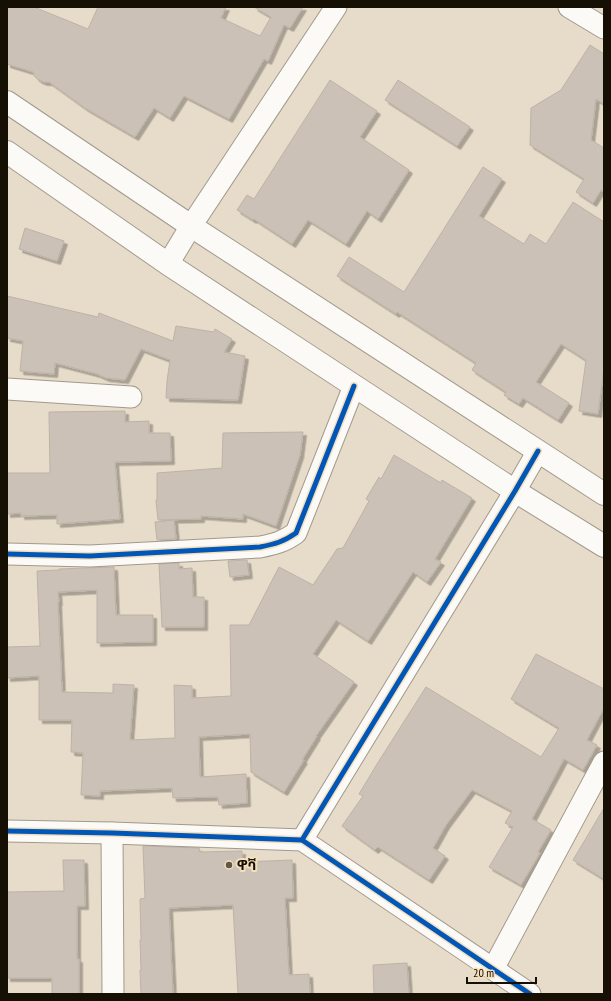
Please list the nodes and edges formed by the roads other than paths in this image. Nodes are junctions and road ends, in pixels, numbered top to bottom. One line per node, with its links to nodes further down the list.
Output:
1 (336, 7): 6 (street)
2 (569, 7): 3 (street)
3 (604, 28)
4 (7, 102): 6 (main road)
5 (7, 152): 7 (main road)
6 (191, 226): 7 (street); 11 (main road)
7 (168, 264): 8 (main road)
8 (354, 386): 12 (main road); 15 (street)
9 (7, 389): 10 (street)
10 (132, 397)
11 (538, 451): 12 (street); 13 (main road)
12 (515, 491): 14 (main road); 19 (street)
13 (604, 494)
14 (604, 546)
15 (7, 554)
16 (604, 762): 20 (street)
17 (7, 831): 18 (street)
18 (112, 833): 19 (street); 21 (street)
19 (302, 840): 20 (street)
20 (494, 969): 22 (street)
21 (113, 994)
22 (530, 994)

